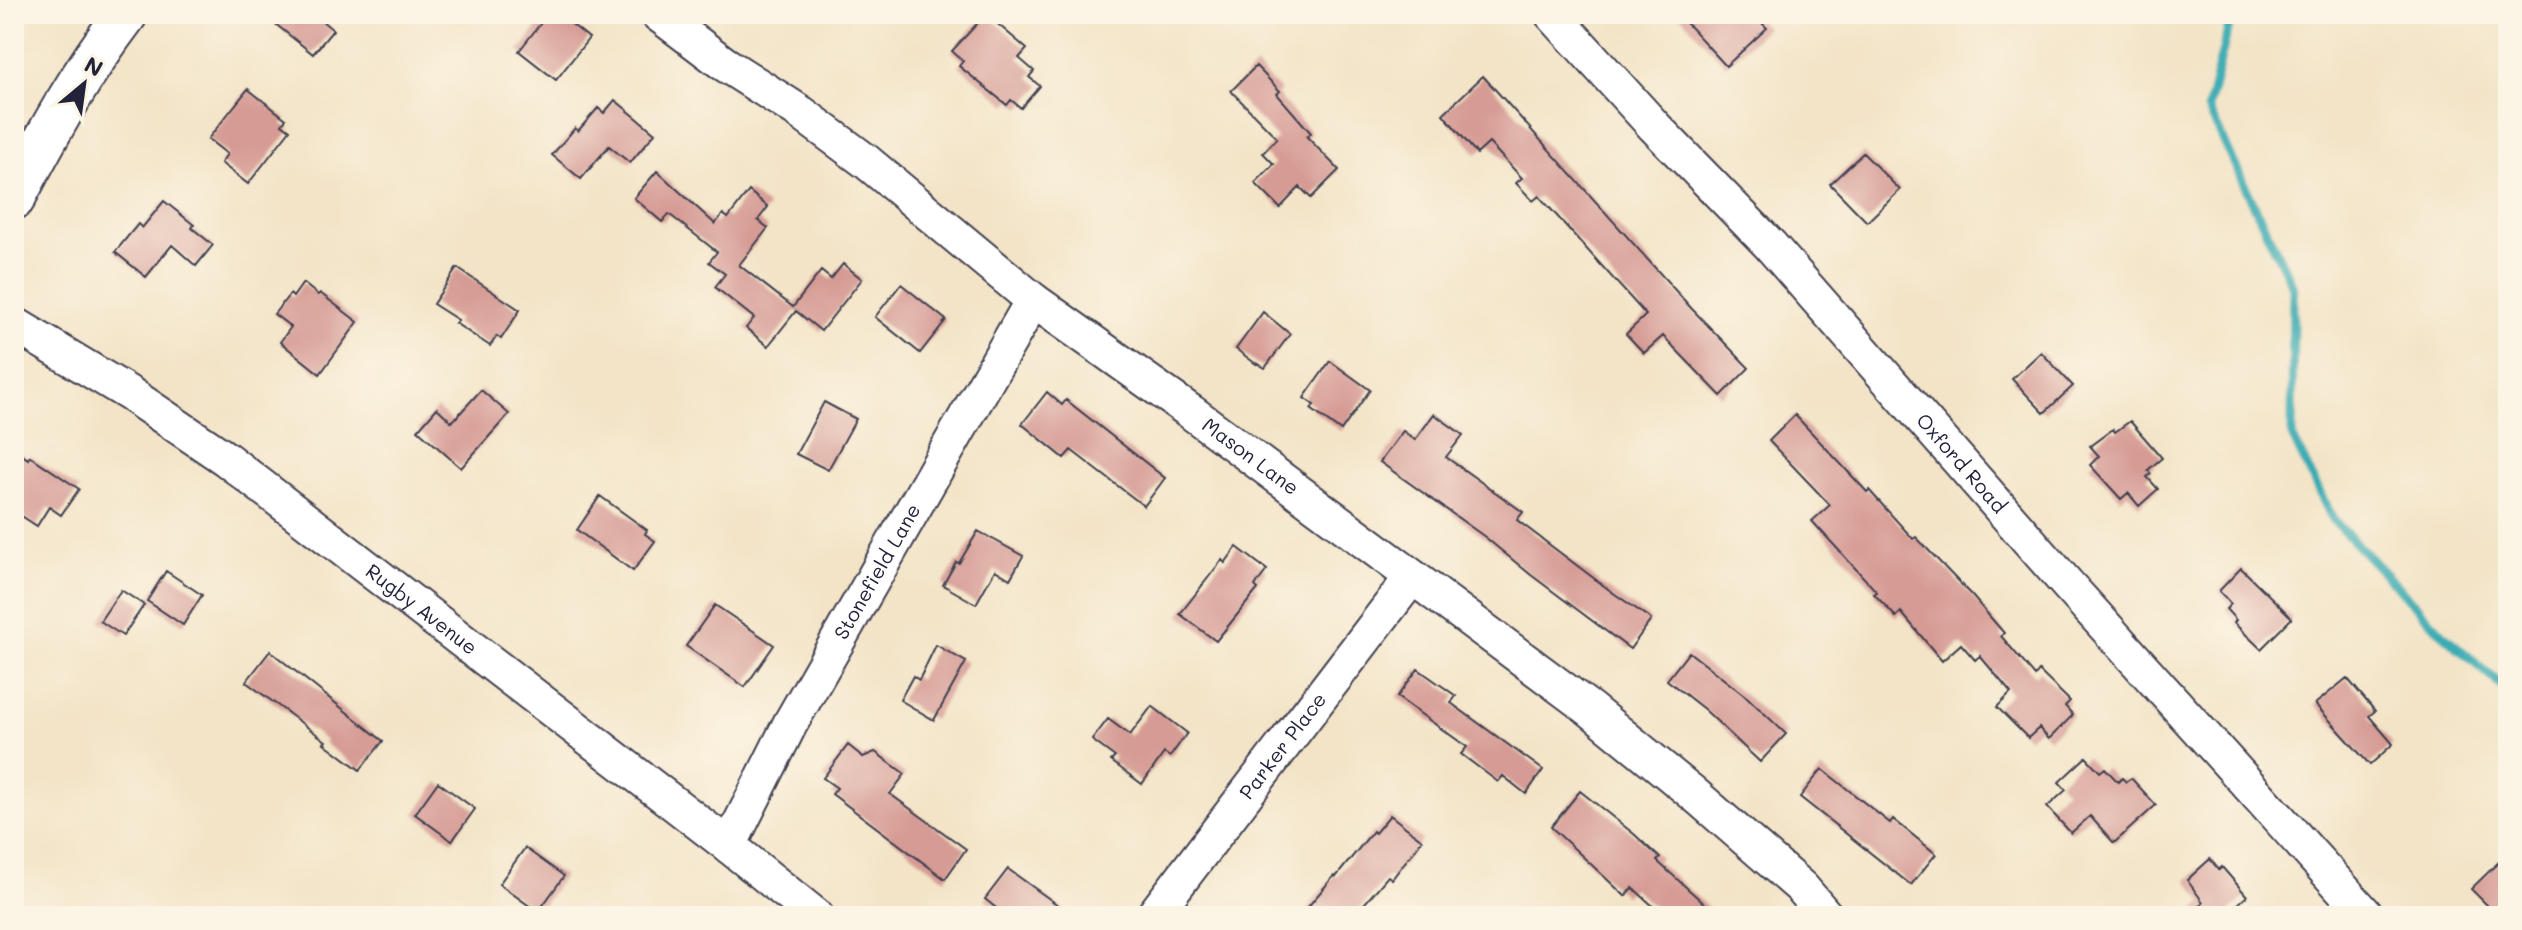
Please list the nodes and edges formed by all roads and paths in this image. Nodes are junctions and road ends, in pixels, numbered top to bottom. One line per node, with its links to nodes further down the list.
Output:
1 (126, 14): 4 (main road)
2 (658, 14): 5 (street, Mason Lane)
3 (1552, 14): 12 (street, Oxford Road)
4 (14, 198)
5 (1033, 300): 7 (street, Mason Lane); 8 (street, Stonefield Lane)
6 (14, 324): 8 (street, Rugby Avenue)
7 (1412, 577): 10 (street, Parker Place); 11 (street, Mason Lane)
8 (729, 846): 9 (street, Rugby Avenue)
9 (816, 916)
10 (1153, 916)
11 (1826, 916)
12 (2367, 916)

